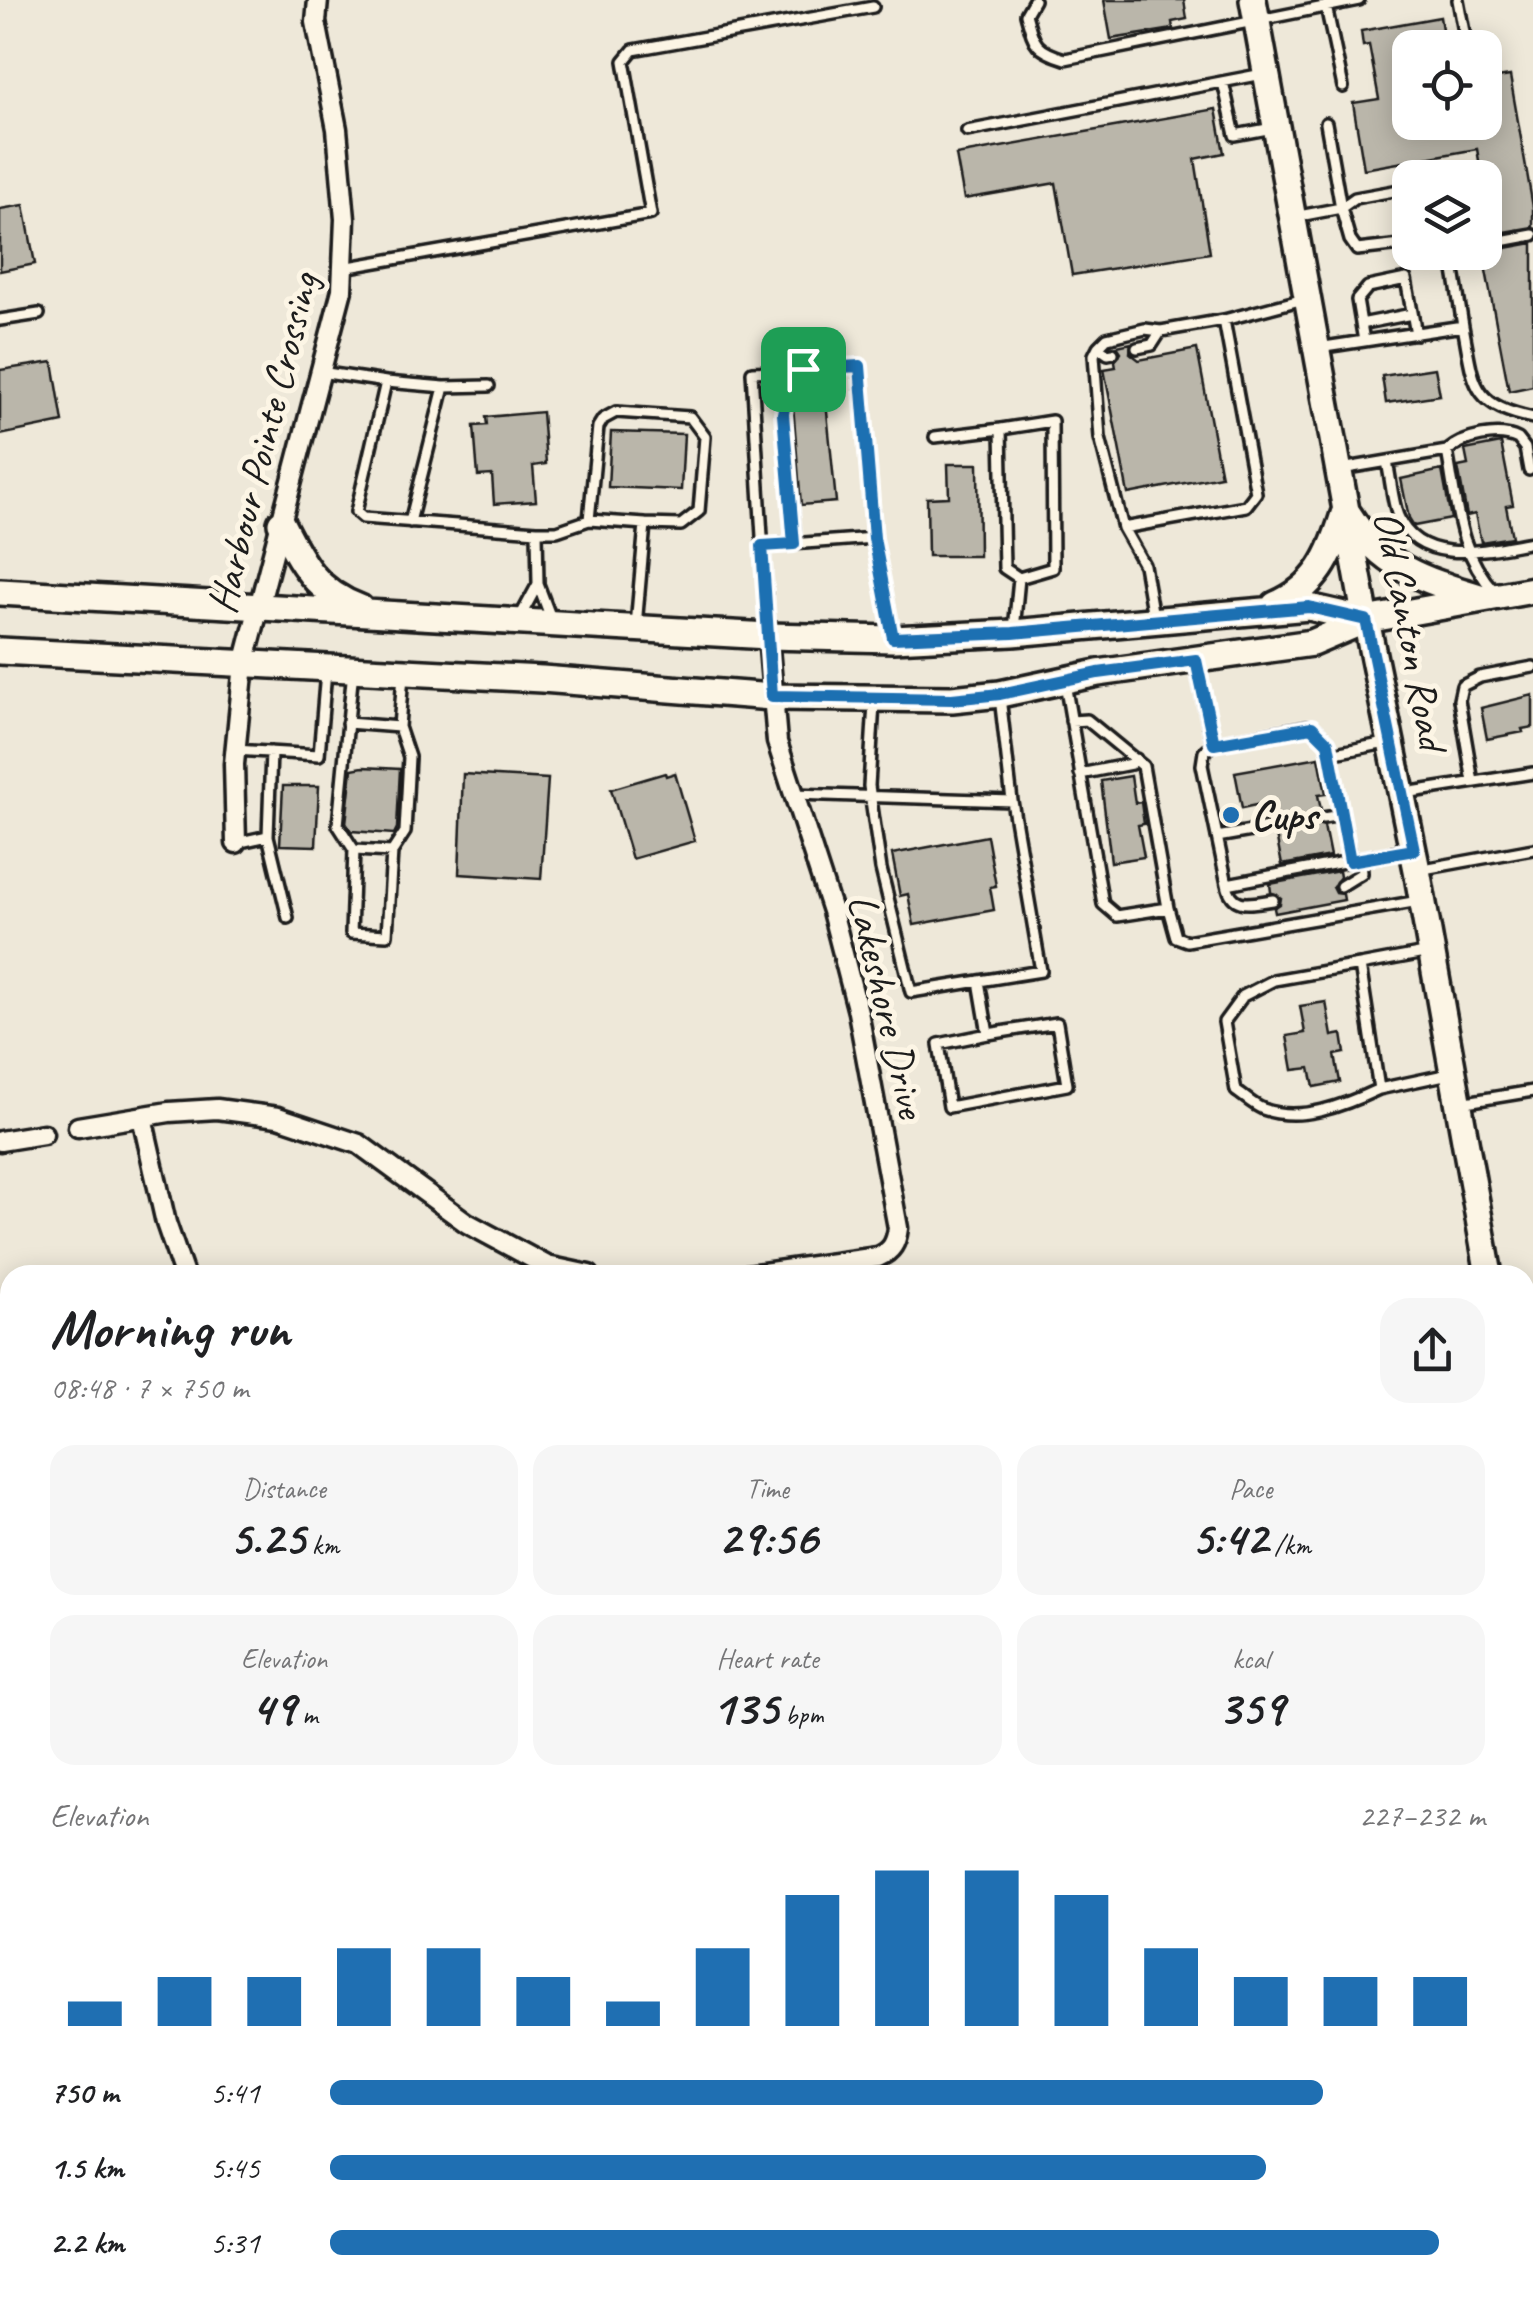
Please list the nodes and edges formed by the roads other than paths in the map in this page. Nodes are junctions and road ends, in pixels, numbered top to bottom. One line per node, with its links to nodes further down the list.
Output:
1 (318, 0): 21 (street, Harbour Pointe Crossing)
2 (1034, 0): 7 (lane)
3 (1359, 0): 5 (lane)
4 (1458, 0): 8 (lane)
5 (1326, 6): 7 (lane); 11 (lane)
6 (873, 7): 21 (lane)
7 (1255, 10): 9 (main road, Old Canton Road)
8 (1464, 30)
9 (1266, 74): 10 (lane); 13 (main road, Old Canton Road)
10 (1223, 82): 13 (lane); 14 (lane)
11 (1343, 86)
12 (1326, 124): 16 (lane)
13 (1276, 128): 17 (main road, Old Canton Road)
14 (967, 131)
15 (1392, 191): 16 (lane)
16 (1341, 208): 17 (lane); 20 (lane)
17 (1292, 217): 23 (main road, Old Canton Road)
18 (1533, 236): 19 (lane)
19 (1502, 241)
20 (1392, 246)
21 (343, 268): 38 (street, Harbour Pointe Crossing)
22 (1454, 270): 29 (lane)
23 (1306, 298): 27 (lane); 35 (main road, Old Canton Road)
24 (40, 314): 26 (lane)
25 (1412, 314): 28 (lane); 28 (lane); 31 (lane)
26 (0, 320)
27 (1224, 320): 30 (lane); 54 (lane)
28 (1361, 324): 32 (lane)
29 (1463, 326): 31 (lane); 42 (lane)
30 (1161, 331): 33 (lane); 34 (lane)
31 (1416, 334): 32 (lane)
32 (1364, 342): 35 (lane)
33 (1098, 347): 36 (lane); 54 (lane)
34 (1137, 348)
35 (1315, 349): 47 (main road, Old Canton Road)
36 (1113, 353)
37 (803, 369): 56 (lane); 58 (lane); 59 (lane)
38 (320, 372): 39 (lane); 51 (street, Harbour Pointe Crossing)
39 (386, 382): 41 (lane); 52 (lane)
40 (490, 386): 41 (lane)
41 (444, 387): 52 (lane)
42 (1533, 418)
43 (1001, 429): 44 (lane); 61 (lane); 61 (lane)
44 (935, 437)
45 (1447, 451): 46 (lane); 48 (lane); 60 (lane)
46 (1388, 462): 47 (lane); 60 (lane)
47 (1338, 470): 49 (main road, Old Canton Road)
48 (1529, 470)
49 (1346, 509): 65 (main road); 67 (main road); 70 (main road, Old Canton Road)
50 (589, 520): 53 (lane); 53 (lane); 55 (lane)
51 (281, 522): 66 (street, Harbour Pointe Crossing); 68 (main road)
52 (410, 522): 55 (lane)
53 (644, 524): 73 (lane)
54 (1123, 528): 69 (lane)
55 (537, 531): 62 (lane)
56 (874, 538): 58 (lane); 76 (lane)
57 (1533, 542): 60 (lane)
58 (794, 544): 59 (lane)
59 (762, 546): 75 (lane)
60 (1467, 553): 65 (lane)
61 (1019, 578): 74 (lane)
62 (538, 584): 71 (lane); 72 (lane)
63 (1533, 590): 65 (main road)
64 (0, 592): 66 (main road)
65 (1492, 597): 70 (main road)
66 (259, 608): 68 (main road); 79 (street, Harbour Pointe Crossing)
67 (1256, 613): 69 (main road); 70 (main road)
68 (379, 614): 71 (main road)
69 (1154, 620): 74 (main road)
70 (1366, 620): 78 (main road); 91 (main road, Old Canton Road)
71 (518, 622): 72 (main road)
72 (554, 623): 73 (main road)
73 (636, 629): 75 (main road)
74 (1013, 633): 76 (main road)
75 (768, 636): 76 (main road); 86 (street, Lakeshore Drive)
76 (893, 638)
77 (0, 651): 79 (main road)
78 (1196, 660): 84 (main road); 92 (lane)
79 (244, 664): 81 (main road); 93 (street, Harbour Pointe Crossing)
80 (1533, 667): 99 (lane)
81 (326, 668): 82 (main road); 94 (lane)
82 (353, 670): 83 (main road); 89 (lane)
83 (403, 673): 86 (main road); 90 (lane)
84 (1064, 680): 85 (main road); 88 (lane)
85 (1000, 694): 87 (main road); 103 (lane)
86 (772, 696): 87 (main road); 101 (street, Lakeshore Drive)
87 (874, 700): 102 (lane)
88 (1071, 721): 96 (lane); 98 (lane)
89 (347, 724): 90 (lane); 111 (lane)
90 (399, 727): 112 (lane)
91 (1391, 742): 95 (lane); 100 (main road, Old Canton Road)
92 (1214, 744): 95 (lane); 108 (lane)
93 (234, 750): 94 (lane); 109 (street, Harbour Pointe Crossing)
94 (271, 752): 107 (lane)
95 (1330, 754): 104 (lane)
96 (1136, 759): 98 (lane); 119 (lane)
97 (1533, 772): 99 (lane)
98 (1080, 774): 119 (lane)
99 (1473, 782): 100 (lane)
100 (1402, 793): 114 (main road, Old Canton Road)
101 (794, 794): 102 (lane); 135 (street, Lakeshore Drive)
102 (870, 796): 103 (lane); 123 (lane)
103 (1012, 801): 123 (lane)
104 (1341, 815): 105 (lane); 113 (lane)
105 (1323, 818)
106 (1274, 827): 108 (lane)
107 (268, 836): 109 (lane); 120 (lane)
108 (1217, 837): 115 (lane)
109 (236, 843)
110 (1533, 849): 114 (lane)
111 (354, 850): 112 (lane); 112 (lane)
112 (392, 852)
113 (1356, 860): 114 (lane); 115 (lane); 116 (lane)
114 (1415, 860): 118 (main road, Old Canton Road)
115 (1227, 884): 117 (lane)
116 (1341, 886)
117 (1273, 900)
118 (1423, 900): 119 (lane); 121 (main road, Old Canton Road)
119 (1168, 908)
120 (288, 918)
121 (1432, 952): 122 (lane); 125 (main road, Old Canton Road)
122 (1360, 965): 126 (lane); 126 (lane)
123 (978, 981): 124 (lane)
124 (988, 1034): 124 (lane)
125 (1452, 1073): 126 (lane); 128 (main road, Old Canton Road)
126 (1379, 1089)
127 (1533, 1091): 128 (lane)
128 (1457, 1103): 136 (main road, Old Canton Road)
129 (142, 1117): 130 (street); 133 (street); 134 (street)
130 (78, 1126)
131 (43, 1134): 132 (street)
132 (0, 1141)
133 (181, 1265)
134 (545, 1265)
135 (824, 1265)
136 (1486, 1265)

